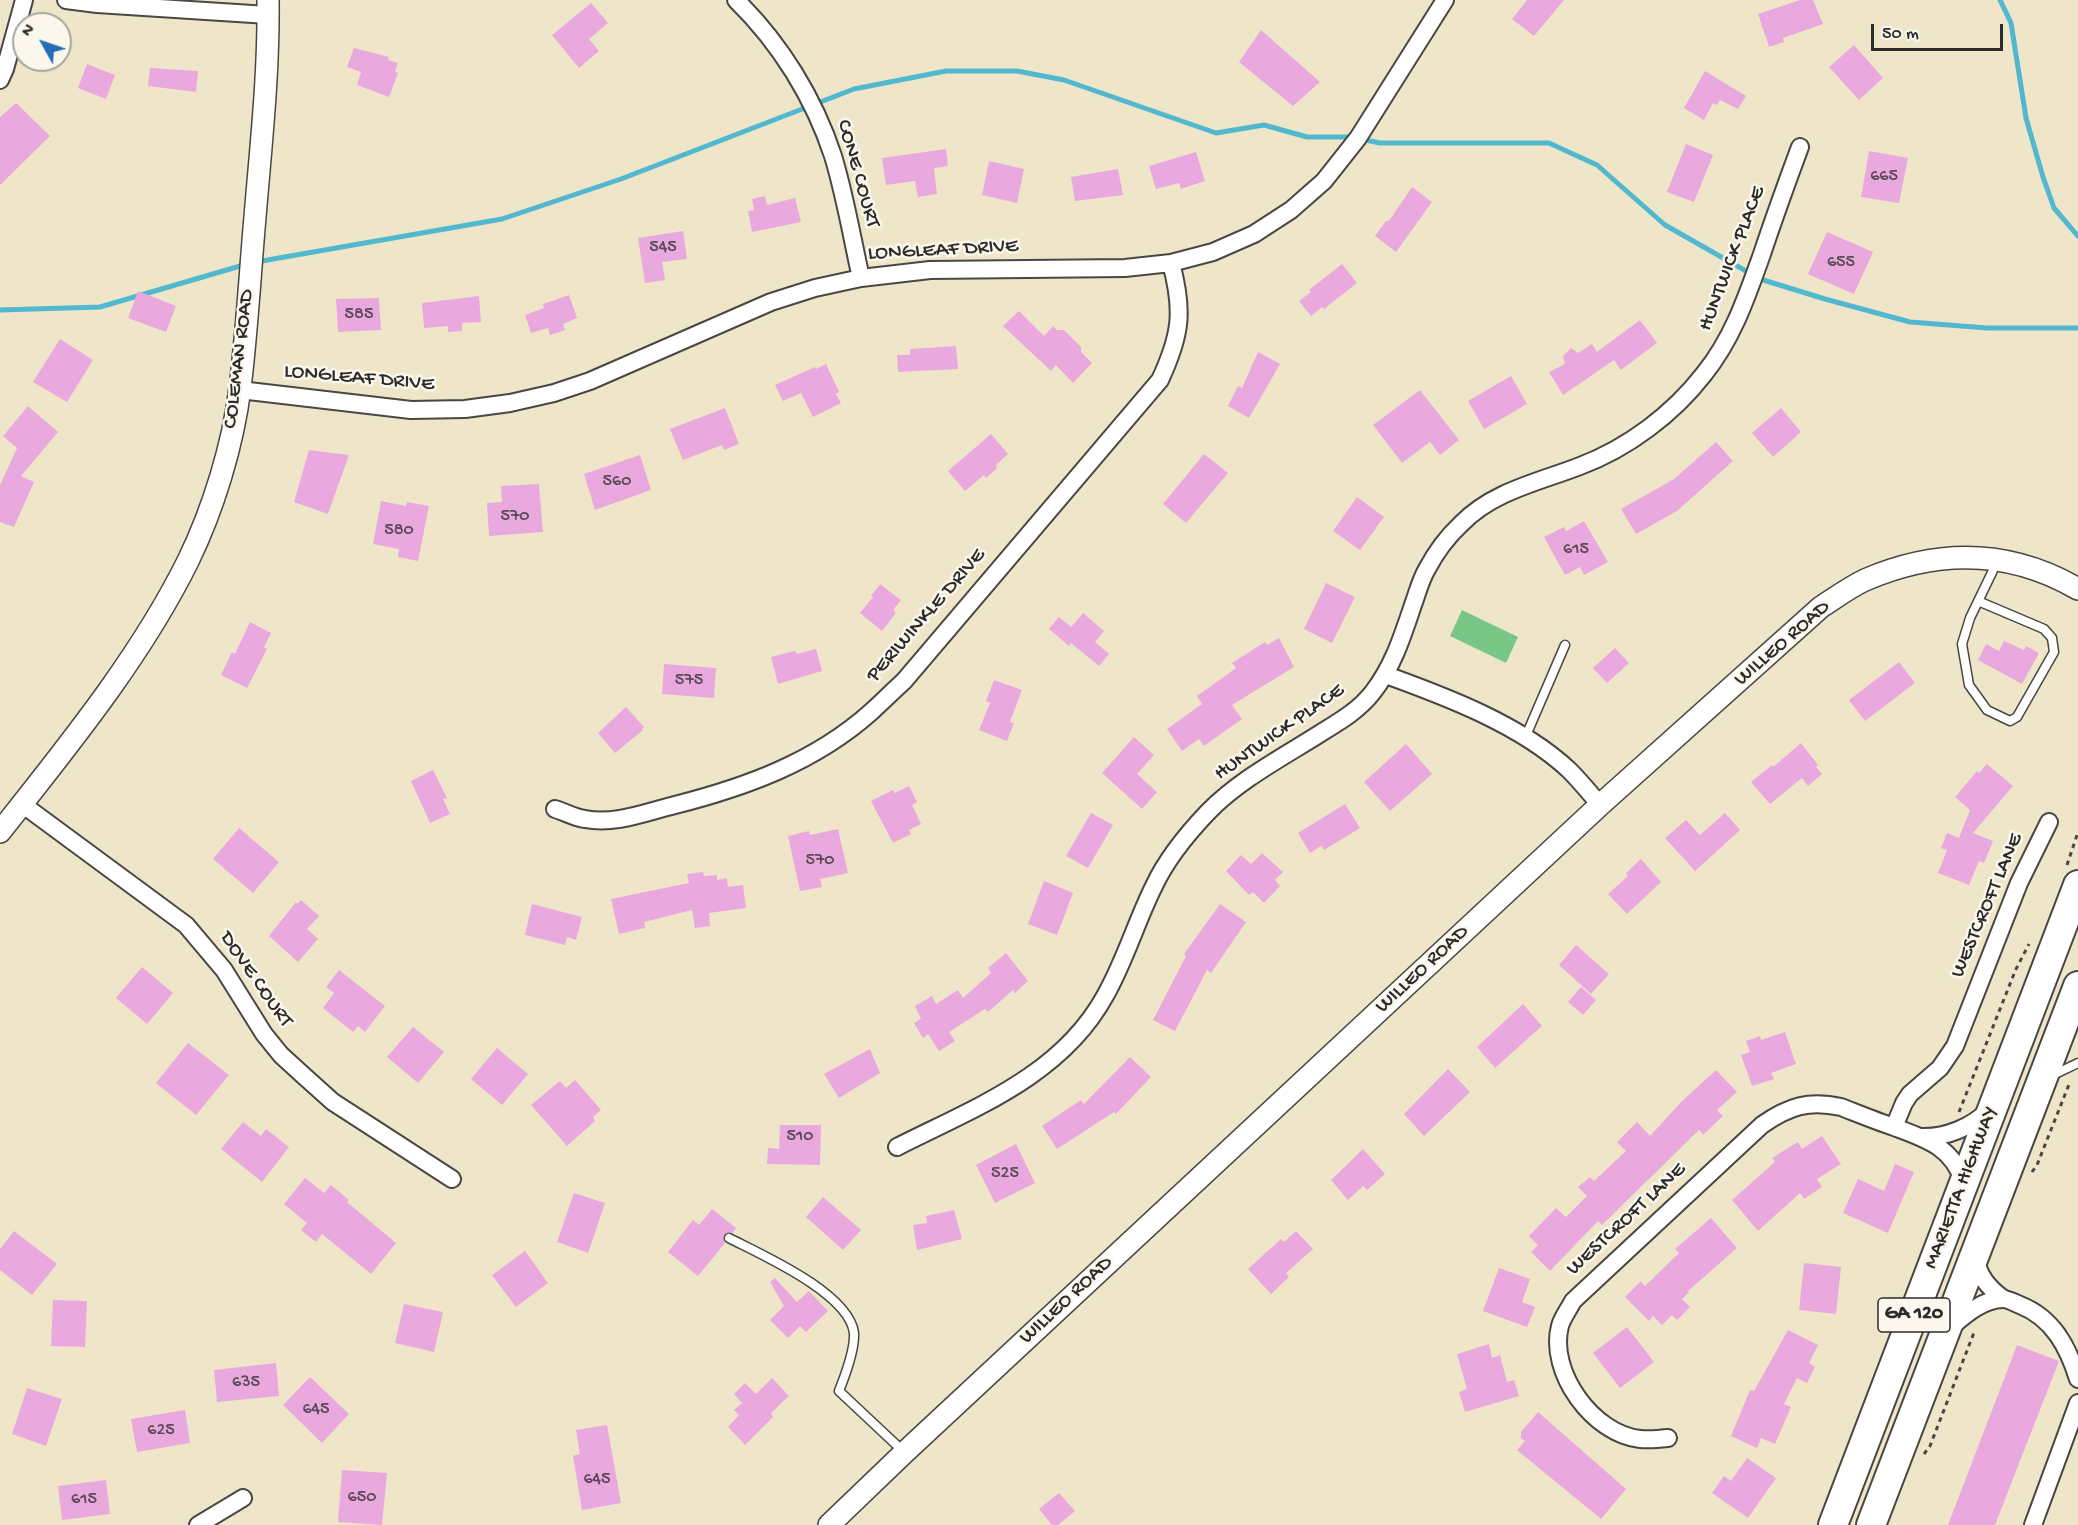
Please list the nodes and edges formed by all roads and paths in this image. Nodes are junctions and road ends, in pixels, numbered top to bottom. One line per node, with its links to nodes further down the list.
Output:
1 (24, 0): 6 (street)
2 (66, 0): 5 (street)
3 (736, 0): 9 (street, CONE COURT)
4 (1445, 0): 8 (street, LONGLEAF DRIVE)
5 (268, 7): 10 (street, COLEMAN ROAD)
6 (0, 80)
7 (1800, 147): 15 (street, HUNTWICK PLACE)
8 (1171, 263): 9 (street, LONGLEAF DRIVE); 19 (street, PERIWINKLE DRIVE)
9 (861, 278): 10 (street, LONGLEAF DRIVE)
10 (240, 390): 17 (street, COLEMAN ROAD)
11 (1998, 560): 12 (street, WILLEO ROAD); 13 (lane); 18 (street, WILLEO ROAD)
12 (2078, 590)
13 (1978, 601): 13 (lane)
14 (1565, 645): 16 (lane)
15 (1386, 675): 16 (street); 29 (street, HUNTWICK PLACE)
16 (1525, 738): 18 (street)
17 (22, 804): 21 (street, COLEMAN ROAD); 30 (street, DOVE COURT)
18 (1600, 805): 39 (street, WILLEO ROAD)
19 (555, 809)
20 (2049, 822): 27 (street, WESTCROFT LANE)
21 (0, 832)
22 (2078, 885): 26 (highway, MARIETTA HIGHWAY / GA 120)
23 (2078, 991): 25 (highway, MARIETTA HIGHWAY / GA 120)
24 (2078, 1063): 25 (lane)
25 (2040, 1084): 33 (highway, MARIETTA HIGHWAY / GA 120)
26 (1995, 1105): 28 (street, WESTCROFT LANE); 31 (highway, MARIETTA HIGHWAY / GA 120)
27 (1894, 1127): 28 (street, WESTCROFT LANE); 38 (street, WESTCROFT LANE)
28 (1921, 1137): 31 (street, WESTCROFT LANE)
29 (897, 1147)
30 (452, 1179)
31 (1964, 1183): 43 (highway, MARIETTA HIGHWAY / GA 120)
32 (729, 1238): 39 (lane)
33 (1975, 1255): 34 (street); 35 (highway, MARIETTA HIGHWAY / GA 120)
34 (2004, 1299): 35 (street); 36 (street)
35 (1945, 1332): 44 (highway, MARIETTA HIGHWAY / GA 120)
36 (2078, 1379)
37 (2078, 1402): 45 (street)
38 (1668, 1438)
39 (904, 1453): 42 (street, WILLEO ROAD)
40 (243, 1497): 41 (street)
41 (198, 1525)
42 (829, 1525)
43 (1833, 1525)
44 (1871, 1525)
45 (2033, 1525)

